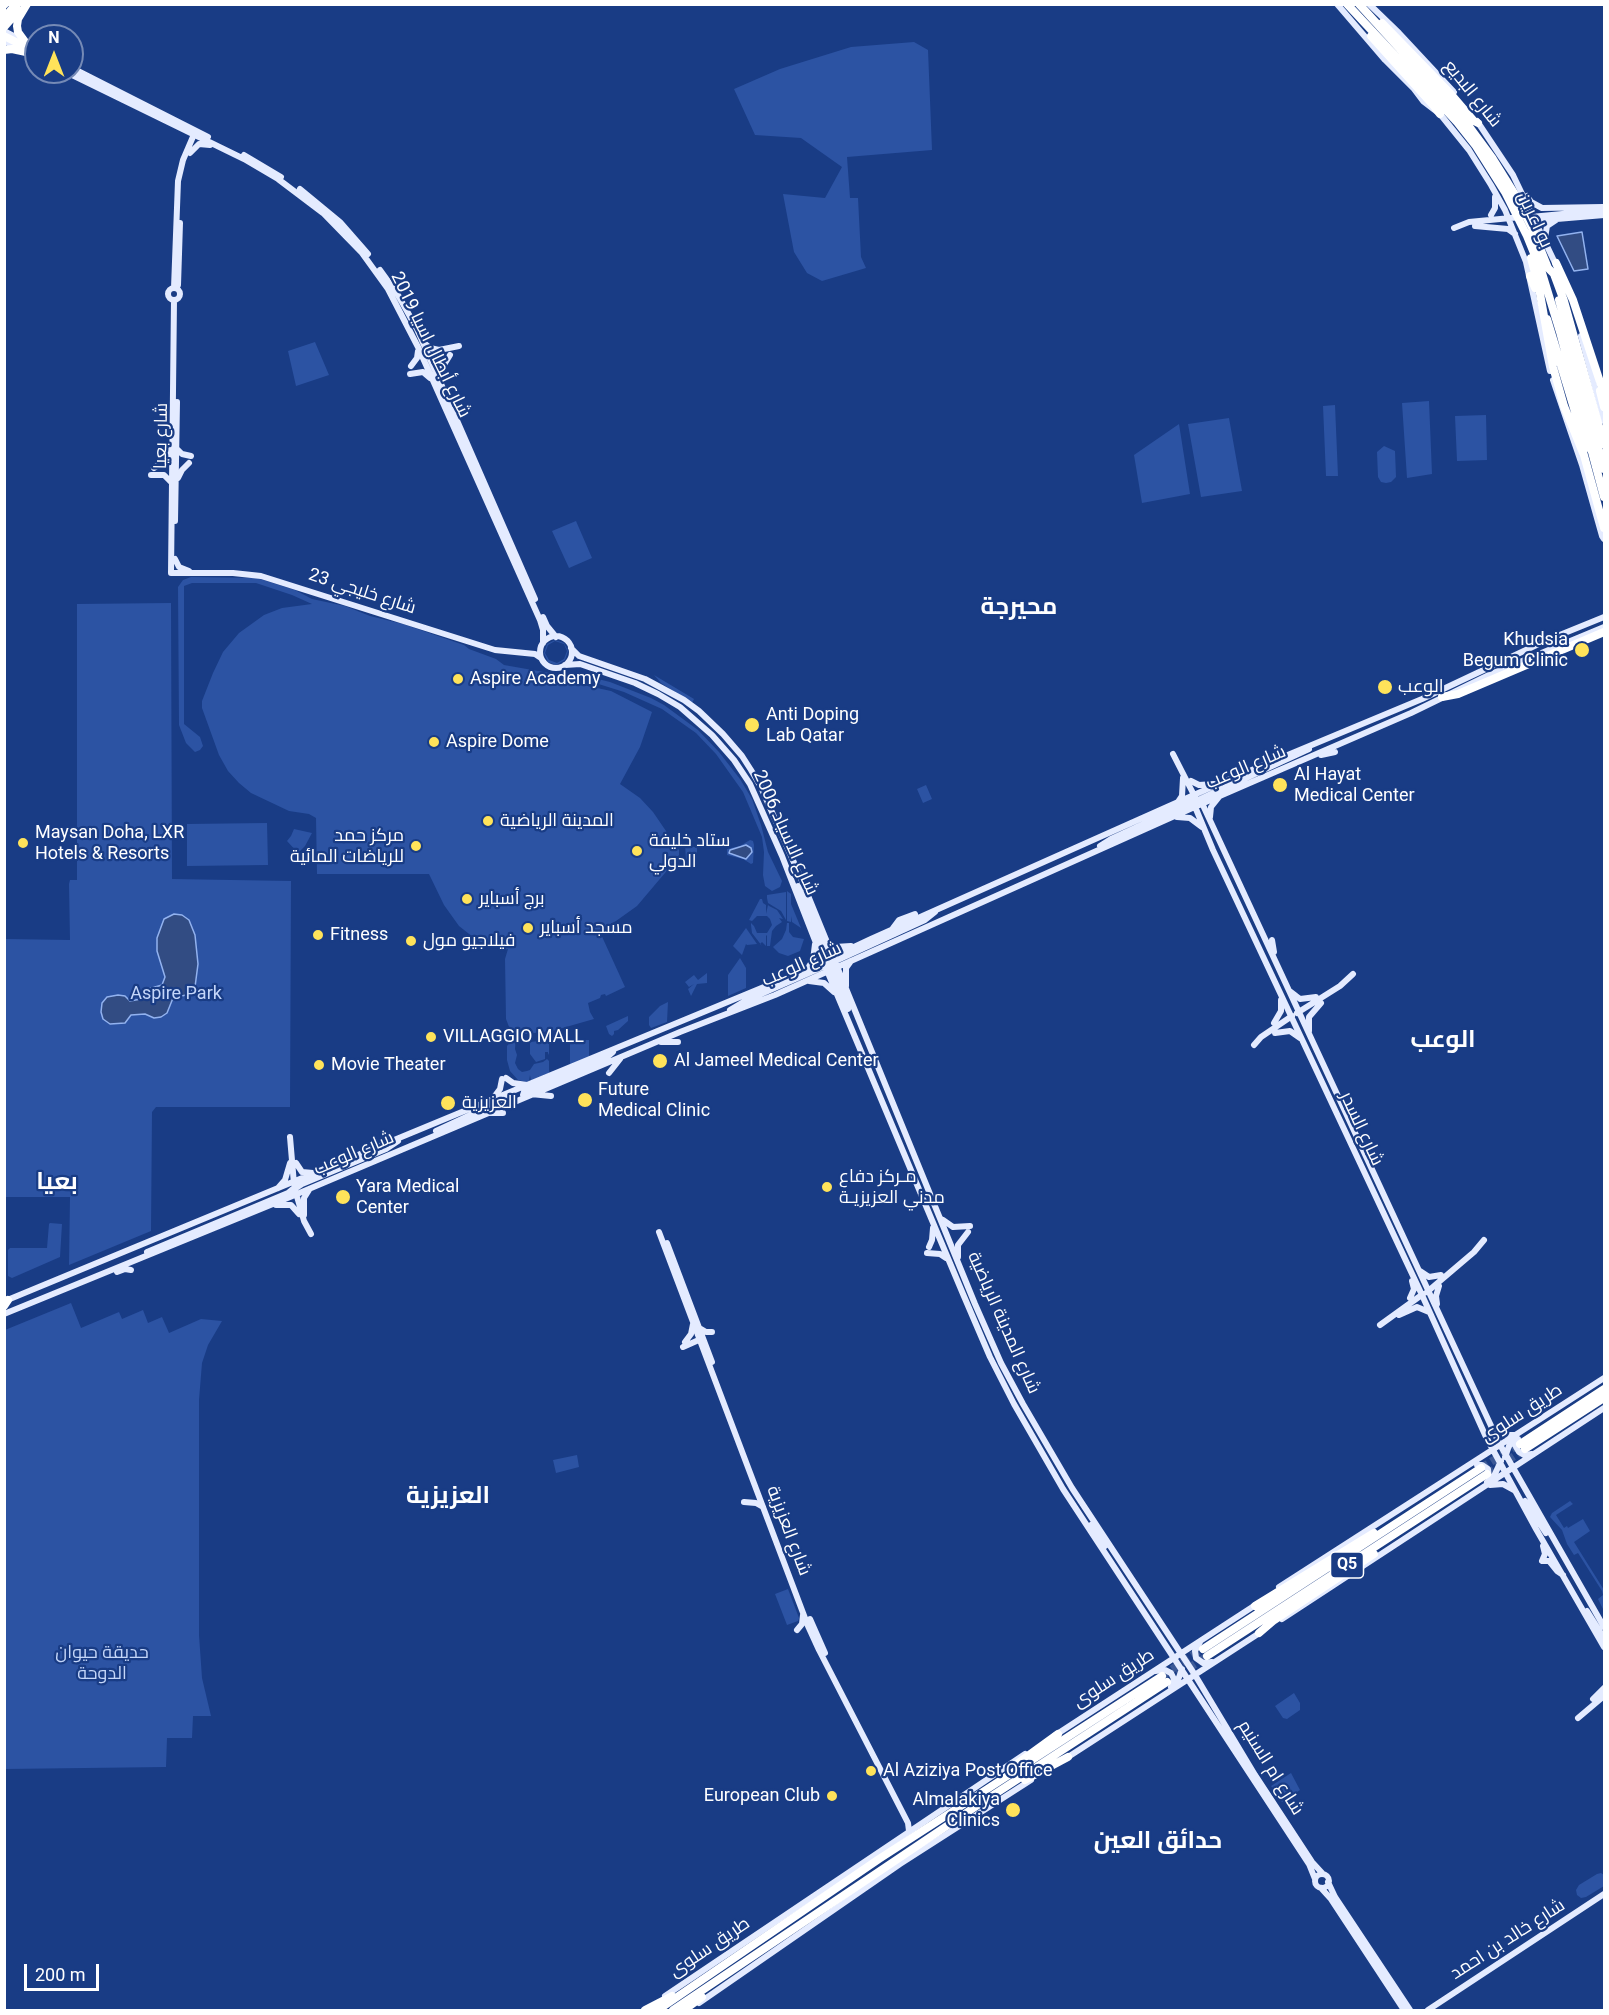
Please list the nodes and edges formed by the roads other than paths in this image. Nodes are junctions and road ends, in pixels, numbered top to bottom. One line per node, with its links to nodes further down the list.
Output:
1 (16, 4): 8 (highway)
2 (25, 4): 9 (highway); 12 (highway)
3 (1337, 4): 20 (main road, شارع البديع)
4 (1369, 4): 21 (main road, شارع البديع)
5 (6, 5): 7 (highway)
6 (1355, 6): 20 (highway); 21 (highway); 28 (highway, بو اعرين)
7 (4, 10)
8 (4, 18)
9 (4, 29): 13 (main road)
10 (4, 36): 14 (highway)
11 (4, 41): 15 (main road)
12 (24, 43)
13 (24, 45)
14 (24, 45)
15 (24, 46)
16 (24, 47): 17 (highway)
17 (4, 50)
18 (84, 74): 23 (main road, شارع أبطال اسيا 2019)
19 (84, 81): 22 (main road, شارع أبطال اسيا 2019)
20 (1440, 114): 25 (main road, بو اعرين)
21 (1478, 123): 27 (main road, شارع البديع)
22 (177, 126): 23 (main road, شارع أبطال اسيا 2019); 24 (main road)
23 (197, 133): 24 (main road); 26 (main road, شارع أبطال اسيا 2019); 47 (main road, شارع أبطال اسيا 2019)
24 (189, 150): 26 (main road); 41 (main road)
25 (1469, 150): 28 (main road, بو اعرين); 31 (main road)
26 (244, 159): 46 (main road, شارع أبطال اسيا 2019)
27 (1513, 175): 29 (main road); 31 (main road, شارع البديع)
28 (1497, 180): 30 (main road); 31 (highway, بو اعرين); 32 (main road, بو اعرين); 39 (highway, بو اعرين)
29 (1604, 210): 31 (main road); 33 (main road)
30 (1491, 215)
31 (1526, 218): 32 (main road); 33 (main road); 36 (main road); 37 (main road, بو اعرين); 66 (highway); 69 (highway, بو اعرين)
32 (1508, 219): 35 (main road); 36 (main road, بو اعرين)
33 (1557, 219): 37 (main road)
34 (1475, 226): 36 (main road)
35 (1454, 228)
36 (1516, 235): 38 (main road, بو اعرين)
37 (1545, 238): 39 (main road, بو اعرين)
38 (1520, 244): 40 (main road, بو اعرين); 43 (main road)
39 (1552, 265): 42 (highway, بو اعرين); 43 (main road, بو اعرين); 50 (highway); 67 (highway)
40 (1530, 276): 45 (main road, بو اعرين); 69 (highway)
41 (176, 288): 44 (main road); 44 (main road)
42 (1559, 288): 62 (highway); 64 (highway)
43 (1567, 293): 61 (main road, بو اعرين)
44 (176, 300): 63 (main road, شارع بعيا); 65 (main road, شارع بعيا)
45 (1539, 316): 66 (highway); 72 (main road, بو اعرين)
46 (406, 323): 49 (main road, شارع أبطال اسيا 2019); 53 (main road)
47 (421, 339): 48 (main road); 53 (main road, شارع أبطال اسيا 2019)
48 (459, 346)
49 (418, 347): 52 (main road, شارع أبطال اسيا 2019); 54 (main road)
50 (1590, 352): 58 (highway); 60 (highway)
51 (450, 356): 59 (main road)
52 (423, 360): 56 (main road, شارع أبطال اسيا 2019); 57 (main road)
53 (432, 364): 57 (main road, شارع أبطال اسيا 2019)
54 (411, 366)
55 (410, 374): 56 (main road)
56 (432, 381): 81 (main road, شارع أبطال اسيا 2019)
57 (443, 390): 59 (main road, شارع أبطال اسيا 2019)
58 (1605, 394)
59 (447, 399): 78 (main road, شارع أبطال اسيا 2019)
60 (1605, 407)
61 (1605, 421)
62 (1605, 434)
63 (172, 443): 68 (main road, شارع بعيا); 68 (main road)
64 (1605, 444)
65 (177, 449): 68 (main road, شارع بعيا); 68 (main road)
66 (1583, 453): 71 (highway)
67 (1605, 469)
68 (173, 485): 73 (main road, شارع بعيا); 75 (main road, شارع بعيا)
69 (1601, 485): 70 (highway, بو اعرين)
70 (1605, 497)
71 (1605, 528)
72 (1604, 538)
73 (175, 559): 74 (main road); 75 (main road, شارع بعيا)
74 (188, 572): 75 (main road, شارع خليجي 23); 80 (main road, شارع خليجي 23)
75 (174, 573)
76 (1605, 617): 86 (main road, شارع الوعب)
77 (1605, 628): 79 (highway); 79 (main road, شارع الوعب); 87 (main road)
78 (556, 637): 81 (main road); 82 (main road)
79 (1591, 637): 87 (main road, شارع الوعب); 90 (highway)
80 (470, 641): 81 (main road, شارع خليجي 23); 83 (main road, شارع خليجي 23)
81 (542, 645): 83 (main road)
82 (571, 648): 84 (main road); 105 (main road, شارع الاسياد 2006)
83 (541, 658): 84 (main road)
84 (565, 665): 108 (main road, شارع الاسياد 2006)
85 (1479, 666): 86 (main road)
86 (1492, 666): 89 (main road, شارع الوعب)
87 (1491, 674): 90 (main road, شارع الوعب)
88 (1459, 676): 89 (main road)
89 (1453, 685): 94 (main road, شارع الوعب)
90 (1442, 697): 91 (main road, شارع الوعب)
91 (1411, 712): 92 (main road); 93 (main road, شارع الوعب)
92 (1367, 736)
93 (1351, 739): 95 (main road); 98 (main road, شارع الوعب)
94 (1314, 744): 103 (main road, شارع الوعب); 109 (main road)
95 (1346, 747)
96 (1335, 752): 98 (main road)
97 (1173, 754): 109 (main road)
98 (1308, 758): 104 (main road, شارع الوعب)
99 (760, 774): 105 (main road)
100 (1183, 778): 110 (main road)
101 (1191, 781): 103 (main road)
102 (1268, 781): 104 (main road)
103 (1223, 782): 109 (main road, شارع الوعب)
104 (1251, 783): 106 (main road, شارع الوعب)
105 (761, 787): 107 (main road, شارع الاسياد 2006)
106 (1221, 795): 109 (main road, شارع الوعب); 112 (main road)
107 (765, 796): 108 (main road); 126 (main road, شارع الاسياد 2006)
108 (758, 800): 117 (main road, شارع الاسياد 2006)
109 (1197, 800): 110 (main road, شارع الوعب); 111 (main road, شارع الوعب); 112 (main road, شارع السدر); 113 (main road, شارع السدر); 115 (main road); 123 (main road)
110 (1174, 804): 119 (main road, شارع الوعب)
111 (1172, 817): 113 (main road); 115 (main road, شارع الوعب)
112 (1211, 823): 114 (main road, شارع السدر)
113 (1204, 830): 122 (main road, شارع السدر)
114 (1221, 846): 116 (main road); 123 (main road, شارع السدر)
115 (1093, 852): 134 (main road, شارع الوعب)
116 (1231, 854)
117 (782, 856): 131 (main road, شارع الاسياد 2006); 137 (main road)
118 (1042, 856): 119 (main road)
119 (1034, 866): 121 (main road, شارع الوعب)
120 (1001, 875): 121 (main road)
121 (1014, 875): 127 (main road, شارع الوعب)
122 (1231, 887): 125 (main road); 135 (main road, شارع السدر)
123 (1242, 891): 136 (main road, شارع السدر)
124 (813, 898): 126 (main road)
125 (1231, 898)
126 (813, 908): 130 (main road, شارع الاسياد 2006)
127 (937, 909): 129 (main road, شارع الوعب); 137 (main road)
128 (915, 914): 129 (main road)
129 (892, 929): 133 (main road, شارع الوعب)
130 (825, 939): 133 (main road); 137 (main road, شارع الاسياد 2006)
131 (815, 940): 137 (main road, شارع الاسياد 2006); 138 (main road)
132 (1272, 940): 136 (main road)
133 (858, 945): 137 (main road, شارع الوعب)
134 (856, 957): 137 (main road, شارع الوعب); 141 (main road)
135 (1265, 959): 144 (main road, شارع السدر); 148 (main road)
136 (1275, 961): 142 (main road, شارع السدر)
137 (830, 964): 138 (main road, شارع الوعب); 140 (main road, شارع الوعب); 141 (main road, شارع المدينة الرياضية); 145 (main road, شارع المدينة الرياضية); 149 (main road); 163 (main road)
138 (805, 970): 146 (main road, شارع الوعب)
139 (1353, 974): 148 (main road)
140 (805, 981): 145 (main road); 149 (main road, شارع الوعب)
141 (846, 989): 163 (main road, شارع المدينة الرياضية)
142 (1288, 989): 148 (main road, شارع السدر); 153 (main road)
143 (741, 991): 146 (main road)
144 (1280, 994): 148 (main road, شارع السدر); 151 (main road)
145 (838, 995): 180 (main road, شارع المدينة الرياضية)
146 (736, 999): 150 (main road, شارع الوعب)
147 (689, 1013): 150 (main road)
148 (1295, 1014): 153 (main road, شارع السدر); 158 (main road, شارع السدر); 159 (main road); 162 (main road)
149 (723, 1016): 156 (main road, شارع الوعب)
150 (682, 1021): 155 (main road, شارع الوعب)
151 (1274, 1023)
152 (1275, 1033): 158 (main road)
153 (1309, 1035): 162 (main road, شارع السدر)
154 (628, 1037): 155 (main road)
155 (639, 1039): 160 (main road, شارع الوعب)
156 (657, 1042): 157 (main road); 161 (main road, شارع الوعب)
157 (678, 1042)
158 (1304, 1043): 172 (main road, شارع السدر)
159 (1254, 1045)
160 (615, 1049): 165 (main road, شارع الوعب); 168 (main road)
161 (622, 1057): 164 (main road); 168 (main road, شارع الوعب)
162 (1323, 1068): 207 (main road, شارع السدر)
163 (879, 1072): 195 (main road, شارع المدينة الرياضية)
164 (609, 1073)
165 (528, 1085): 166 (main road, شارع الوعب); 169 (main road)
166 (509, 1094): 168 (main road); 169 (main road, شارع الوعب); 175 (main road)
167 (551, 1096): 168 (main road)
168 (525, 1097): 170 (main road, شارع الوعب)
169 (490, 1101): 174 (main road, شارع الوعب)
170 (486, 1113): 171 (main road); 175 (main road, شارع الوعب)
171 (502, 1113)
172 (1345, 1131): 176 (main road); 190 (main road, شارع السدر)
173 (290, 1137): 186 (main road)
174 (400, 1138): 179 (main road); 182 (main road, شارع الوعب)
175 (426, 1139): 177 (main road, شارع الوعب)
176 (1344, 1140)
177 (398, 1152): 178 (main road); 184 (main road, شارع الوعب)
178 (395, 1159)
179 (355, 1162): 184 (main road); 186 (main road)
180 (907, 1162): 181 (main road, شارع المدينة الرياضية); 183 (main road)
181 (911, 1171): 191 (main road, شارع المدينة الرياضية); 201 (main road)
182 (319, 1172): 186 (main road, شارع الوعب); 188 (main road)
183 (909, 1179)
184 (313, 1187): 186 (main road, شارع الوعب); 192 (main road)
185 (281, 1188): 186 (main road, شارع الوعب); 188 (main road, شارع الوعب); 197 (main road)
186 (295, 1189): 192 (main road, شارع الوعب); 197 (main road); 198 (main road)
187 (912, 1189): 191 (main road)
188 (272, 1191): 194 (main road, شارع الوعب)
189 (1367, 1192): 190 (main road)
190 (1377, 1201): 202 (main road, شارع السدر)
191 (923, 1202): 196 (main road, شارع المدينة الرياضية)
192 (273, 1204): 203 (main road, شارع الوعب)
193 (220, 1207): 194 (main road)
194 (216, 1215): 213 (main road, شارع الوعب)
195 (939, 1215): 201 (main road, شارع المدينة الرياضية); 204 (main road)
196 (933, 1225): 200 (main road, شارع المدينة الرياضية); 205 (main road)
197 (201, 1229): 203 (main road)
198 (311, 1234)
199 (1484, 1240): 211 (main road)
200 (941, 1242): 205 (main road, شارع المدينة الرياضية); 214 (main road)
201 (950, 1243): 204 (main road, شارع المدينة الرياضية)
202 (1400, 1250): 211 (main road); 212 (main road)
203 (142, 1257): 208 (main road, شارع الوعب)
204 (958, 1260): 214 (main road, شارع المدينة الرياضية)
205 (950, 1262): 253 (main road, شارع المدينة الرياضية)
206 (131, 1270): 208 (main road)
207 (1419, 1270): 209 (main road); 211 (main road, شارع السدر)
208 (102, 1274): 217 (main road, شارع الوعب)
209 (1441, 1275)
210 (1439, 1286): 216 (main road)
211 (1425, 1293): 215 (main road, شارع السدر); 216 (main road, شارع السدر); 220 (main road); 224 (main road)
212 (1410, 1298)
213 (6, 1302)
214 (975, 1304): 237 (main road, شارع المدينة الرياضية)
215 (1429, 1312): 218 (main road); 222 (main road, شارع السدر)
216 (1439, 1313): 224 (main road, شارع السدر)
217 (4, 1314)
218 (1394, 1318)
219 (693, 1323): 223 (main road, شارع العزيزية); 223 (main road, شارع العزيزية); 226 (main road)
220 (1380, 1325)
221 (712, 1332): 223 (main road)
222 (1439, 1334): 225 (main road); 232 (main road, شارع السدر)
223 (699, 1336): 226 (main road); 227 (main road, شارع العزيزية); 304 (main road, شارع العزيزية)
224 (1450, 1338): 228 (main road, شارع السدر)
225 (1438, 1344)
226 (683, 1346): 227 (main road)
227 (703, 1350): 252 (main road, شارع العزيزية)
228 (1462, 1362): 229 (main road); 235 (main road, شارع السدر)
229 (1471, 1372)
230 (1605, 1378): 242 (main road, طريق سلوى)
231 (1474, 1379): 235 (main road)
232 (1463, 1387): 241 (main road, شارع السدر); 244 (main road)
233 (1605, 1389): 242 (highway, طريق سلوى)
234 (1022, 1391): 237 (main road)
235 (1477, 1396): 239 (main road, شارع السدر)
236 (1605, 1398): 242 (highway, طريق سلوى)
237 (1023, 1404): 240 (main road, شارع المدينة الرياضية)
238 (1605, 1408): 245 (main road, طريق سلوى)
239 (1491, 1426): 242 (main road); 244 (main road, شارع السدر)
240 (1040, 1434): 243 (main road); 258 (main road, شارع المدينة الرياضية)
241 (1486, 1437): 244 (main road, شارع السدر); 248 (main road)
242 (1521, 1440): 244 (main road, طريق سلوى); 246 (main road); 249 (main road)
243 (1050, 1441)
244 (1497, 1448): 248 (main road, طريق سلوى); 249 (main road, شارع السدر)
245 (1544, 1448): 246 (main road, طريق سلوى); 255 (main road)
246 (1537, 1453): 247 (main road, طريق سلوى)
247 (1527, 1459): 249 (main road); 251 (main road, طريق سلوى)
248 (1479, 1460): 249 (main road); 250 (main road, طريق سلوى)
249 (1503, 1460): 251 (main road, شارع السدر); 254 (main road)
250 (1465, 1468): 254 (main road); 272 (main road, طريق سلوى)
251 (1509, 1471): 254 (main road, طريق سلوى); 255 (main road); 256 (main road); 265 (main road)
252 (750, 1472): 257 (main road); 260 (main road, شارع العزيزية)
253 (1054, 1473): 258 (main road); 262 (main road)
254 (1485, 1477): 256 (main road); 261 (highway, طريق سلوى / Q5); 277 (main road)
255 (1520, 1482): 265 (main road)
256 (1514, 1490): 263 (main road)
257 (752, 1498)
258 (1079, 1498): 266 (main road, شارع المدينة الرياضية)
259 (744, 1502): 260 (main road)
260 (764, 1508): 273 (main road, شارع العزيزية)
261 (1417, 1515): 272 (highway); 277 (highway); 281 (highway, طريق سلوى / Q5)
262 (1077, 1516): 264 (main road, شارع المدينة الرياضية); 270 (main road)
263 (1536, 1529): 269 (main road); 269 (main road)
264 (1093, 1536): 268 (main road); 274 (main road, شارع المدينة الرياضية)
265 (1554, 1542): 275 (main road)
266 (1109, 1545): 267 (main road); 270 (main road, شارع المدينة الرياضية)
267 (1121, 1555)
268 (1102, 1561)
269 (1564, 1576): 271 (main road)
270 (1135, 1584): 279 (main road, شارع المدينة الرياضية)
271 (1570, 1586): 278 (main road); 282 (main road)
272 (1255, 1606): 281 (main road, طريق سلوى)
273 (803, 1611): 276 (main road); 305 (main road, شارع العزيزية)
274 (1147, 1616): 280 (main road, شارع المدينة الرياضية); 284 (main road)
275 (1605, 1627)
276 (797, 1630)
277 (1259, 1633): 283 (main road)
278 (1605, 1638)
279 (1173, 1641): 281 (main road); 284 (main road, شارع المدينة الرياضية)
280 (1164, 1642): 284 (main road, شارع المدينة الرياضية); 289 (main road)
281 (1203, 1647): 284 (main road, طريق سلوى); 285 (main road); 287 (main road)
282 (1605, 1647)
283 (1229, 1653): 285 (main road); 291 (main road)
284 (1177, 1656): 287 (main road, شارع المدينة الرياضية); 289 (main road, طريق سلوى)
285 (1222, 1658): 286 (main road)
286 (1210, 1665): 287 (main road); 290 (main road)
287 (1184, 1666): 289 (main road); 289 (main road); 290 (main road, شارع المدينة الرياضية)
288 (1151, 1673): 289 (main road, طريق سلوى); 289 (main road); 300 (main road, طريق سلوى)
289 (1165, 1678): 299 (main road); 302 (highway, طريق سلوى); 303 (highway, طريق سلوى)
290 (1192, 1678): 291 (main road, شارع ام السنيم); 294 (main road, شارع ام السنيم); 296 (main road); 298 (main road)
291 (1203, 1688): 298 (main road, شارع ام السنيم)
292 (1605, 1688): 295 (main road)
293 (1605, 1696): 297 (main road)
294 (1199, 1697): 296 (main road); 307 (main road, شارع ام السنيم)
295 (1593, 1699)
296 (1157, 1700): 299 (main road)
297 (1578, 1718)
298 (1221, 1719): 306 (main road, شارع ام السنيم)
299 (1114, 1727): 301 (main road)
300 (1058, 1734): 302 (highway); 304 (main road, طريق سلوى)
301 (1068, 1757): 303 (highway); 318 (main road)
302 (963, 1804): 312 (highway, طريق سلوى)
303 (978, 1805): 313 (highway, طريق سلوى)
304 (917, 1825): 305 (main road, طريق سلوى)
305 (909, 1831): 314 (main road, طريق سلوى)
306 (1323, 1874): 307 (main road); 308 (main road)
307 (1315, 1880): 309 (main road)
308 (1328, 1882): 309 (main road); 320 (main road)
309 (1321, 1888): 319 (main road)
310 (1605, 1894): 321 (main road, شارع خالد بن احمد)
311 (1605, 1899): 322 (main road, شارع خالد بن احمد)
312 (716, 1972): 314 (highway); 315 (highway, طريق سلوى)
313 (727, 1974): 316 (highway, طريق سلوى); 317 (highway)
314 (645, 2010)
315 (658, 2010)
316 (673, 2010)
317 (684, 2010)
318 (688, 2010)
319 (1404, 2010)
320 (1410, 2010)
321 (1428, 2010)
322 (1434, 2010)

